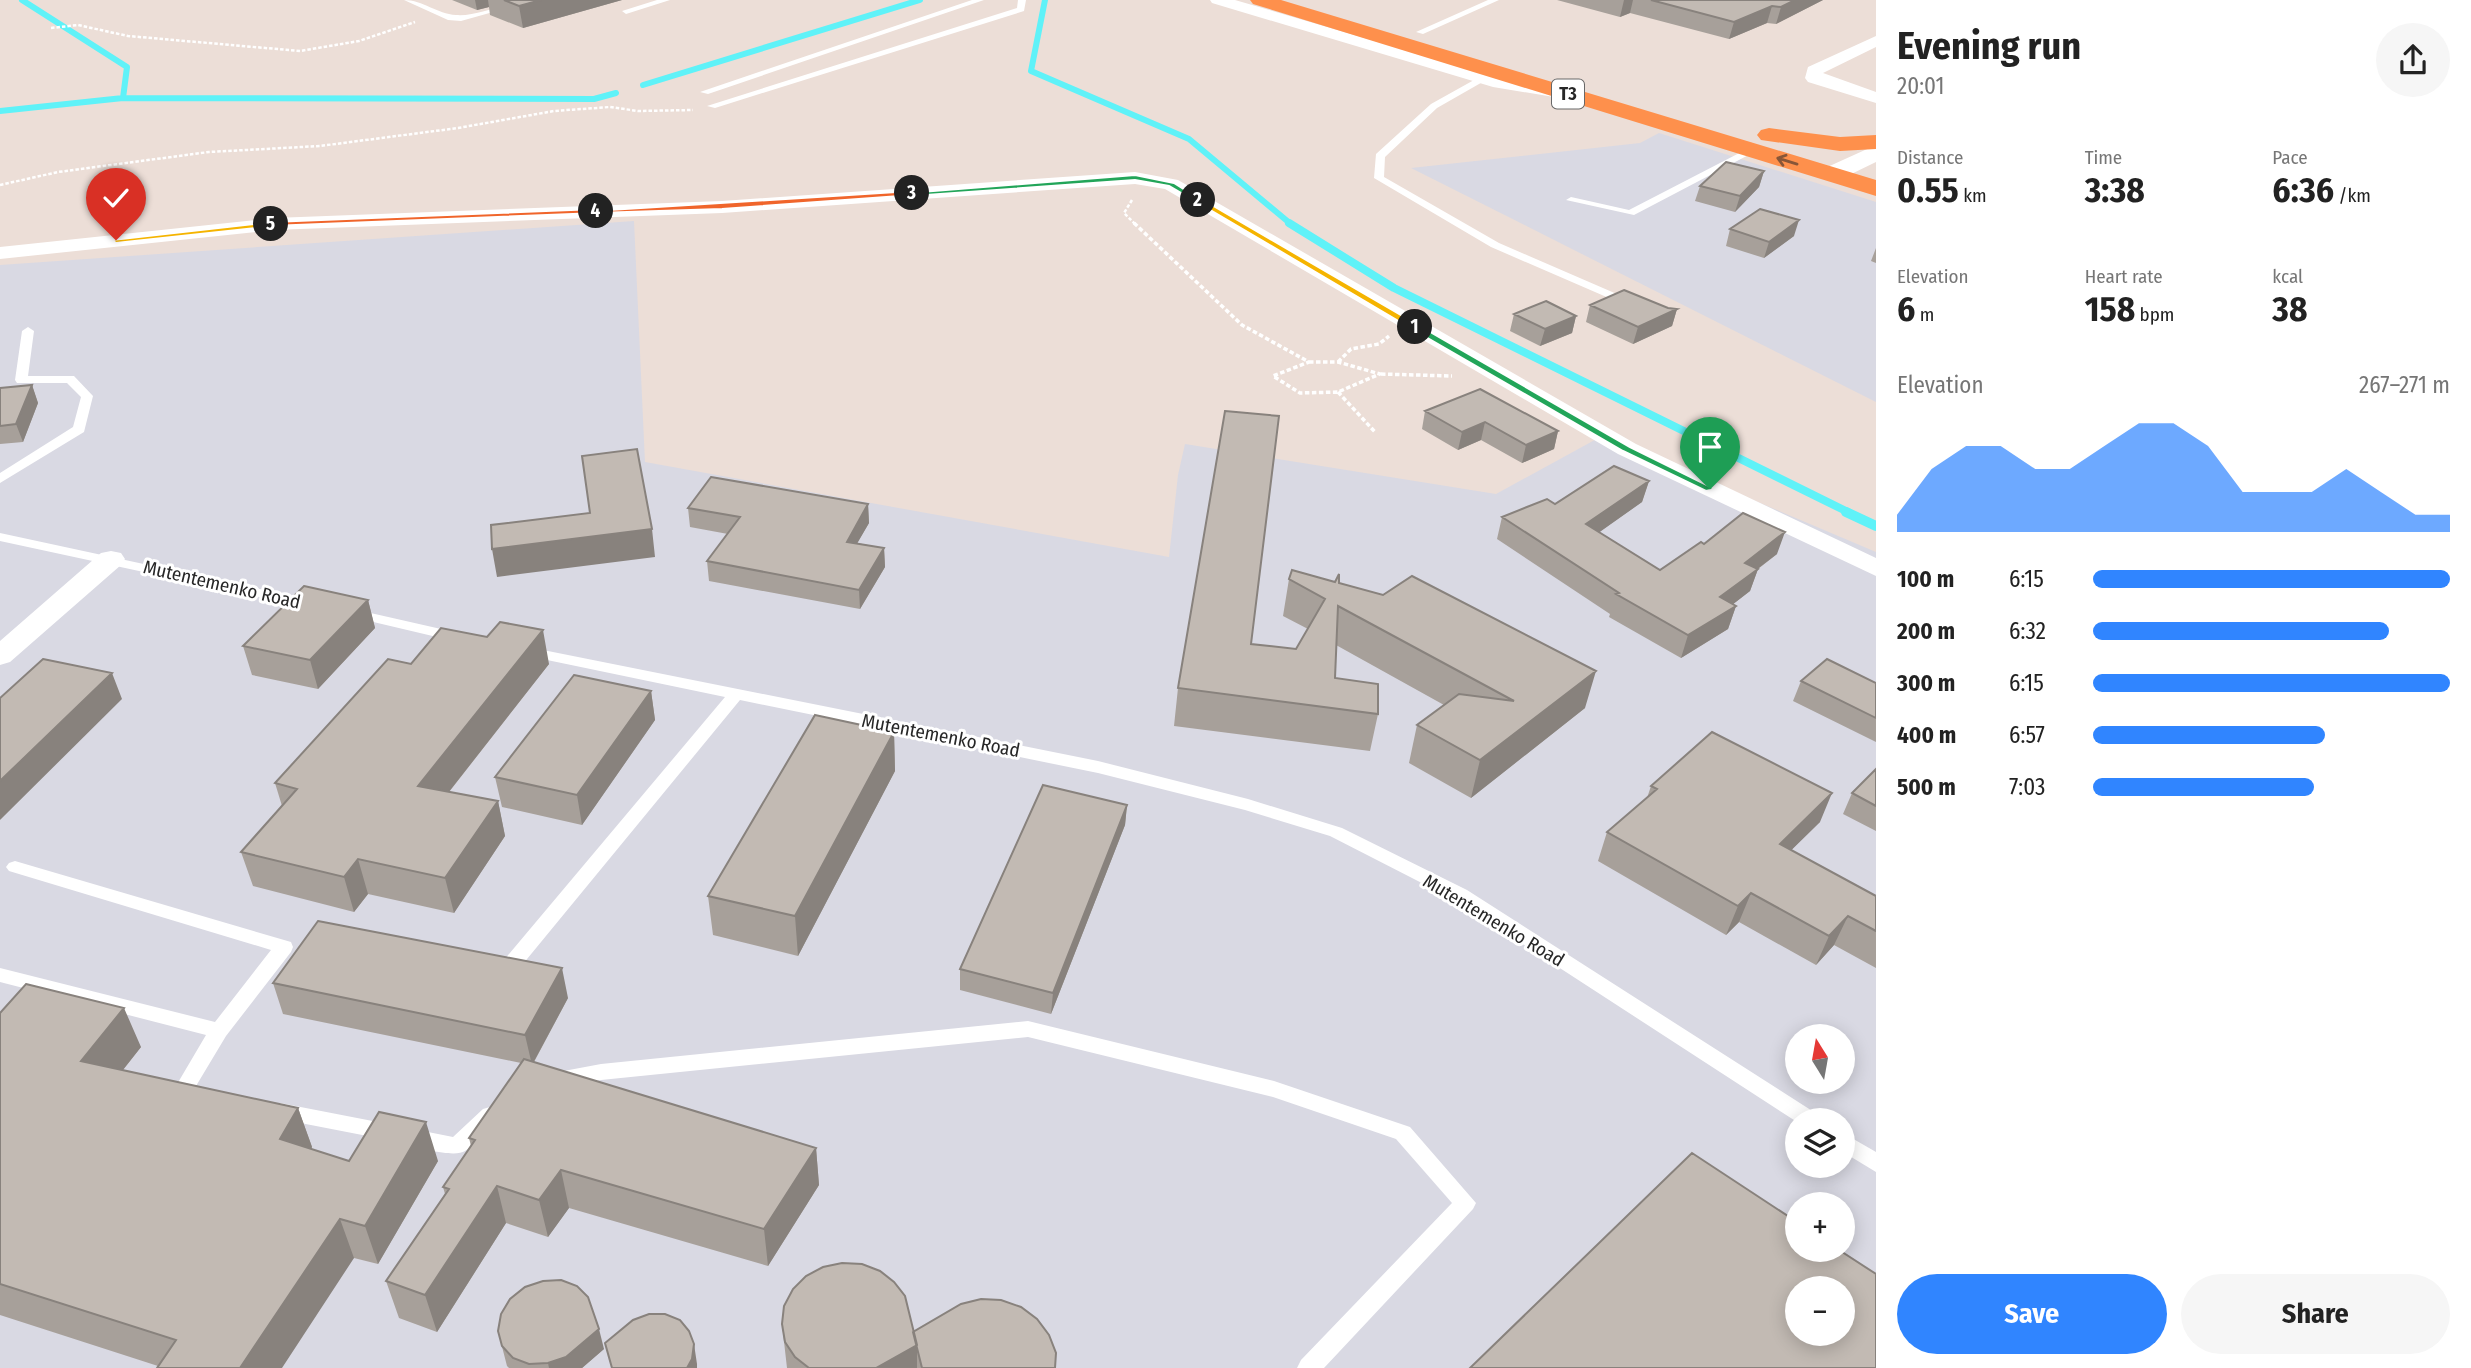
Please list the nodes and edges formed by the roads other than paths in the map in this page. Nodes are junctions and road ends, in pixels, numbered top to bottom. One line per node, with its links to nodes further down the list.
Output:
1 (408, 0): 2 (lane)
2 (532, 0)
3 (666, 0): 10 (lane)
4 (980, 0): 14 (lane)
5 (1022, 0): 17 (lane)
6 (1218, 0): 13 (street)
7 (1260, 0): 15 (highway, T3)
8 (1314, 0): 11 (highway, T3)
9 (1495, 0): 11 (lane)
10 (626, 11)
11 (1420, 32): 18 (highway, T3)
12 (1876, 41): 16 (street)
13 (1483, 78): 15 (street); 25 (lane)
14 (705, 92)
15 (1568, 94): 18 (highway, T3)
16 (1876, 98)
17 (712, 106)
18 (1758, 142): 19 (highway); 20 (highway, T3); 21 (highway, T3, one-way to 18); 23 (lane)
19 (1876, 142)
20 (1870, 161): 21 (main road)
21 (1832, 174): 22 (highway, T3)
22 (1876, 188)
23 (1571, 200)
24 (0, 253): 30 (street)
25 (1643, 309)
26 (28, 331): 27 (lane)
27 (0, 479)
28 (0, 537): 29 (lane, Mutentemenko Road)
29 (111, 559): 31 (lane, Mutentemenko Road); 33 (street)
30 (1876, 568)
31 (471, 640)
32 (511, 648): 34 (lane, Mutentemenko Road)
33 (0, 656)
34 (736, 694): 36 (lane); 43 (lane, Mutentemenko Road)
35 (15, 867): 38 (lane)
36 (512, 965)
37 (0, 975): 38 (lane)
38 (219, 1031): 41 (lane)
39 (537, 1083): 46 (lane)
40 (506, 1096): 42 (lane)
41 (210, 1097)
42 (265, 1108)
43 (1791, 1108)
44 (1855, 1149): 45 (lane)
45 (1876, 1163)
46 (1309, 1368)

